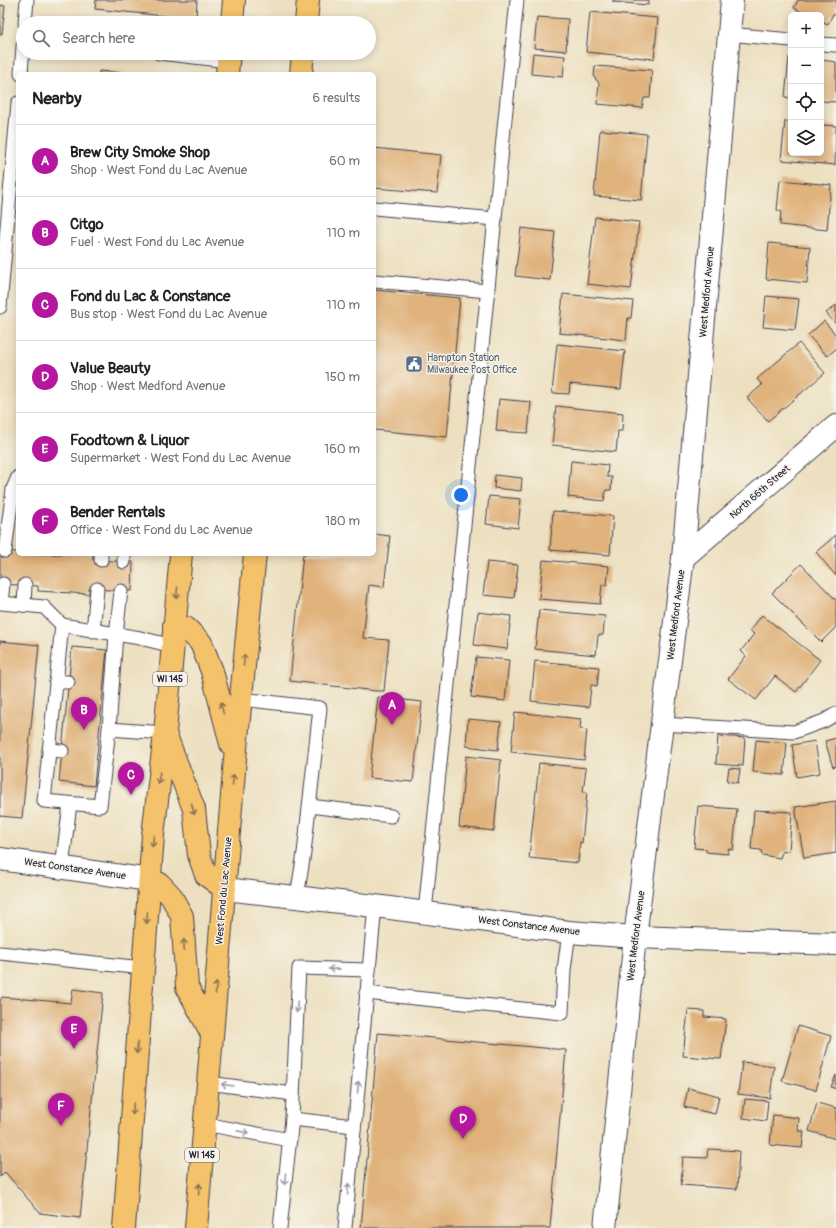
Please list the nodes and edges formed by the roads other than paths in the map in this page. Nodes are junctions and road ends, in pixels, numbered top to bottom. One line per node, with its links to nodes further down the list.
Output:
1 (27, 0): 6 (lane)
2 (234, 0): 7 (main road)
3 (308, 0): 8 (main road)
4 (517, 0): 21 (lane)
5 (732, 0): 9 (street, West Medford Avenue)
6 (26, 16)
7 (233, 16)
8 (307, 16)
9 (729, 34): 10 (lane); 30 (street, West Medford Avenue)
10 (788, 40)
11 (824, 44): 12 (lane)
12 (836, 45)
13 (22, 60): 17 (lane)
14 (207, 60): 16 (lane)
15 (302, 60): 18 (main road)
16 (228, 63)
17 (20, 72)
18 (301, 72)
19 (16, 137): 24 (lane)
20 (376, 208): 21 (lane)
21 (495, 219): 23 (lane)
22 (376, 281): 23 (lane)
23 (488, 291): 57 (lane)
24 (0, 308)
25 (836, 426): 30 (street, North 66th Street)
26 (16, 482): 27 (lane)
27 (5, 551)
28 (181, 556): 39 (main road, WI 145, one-way to 39)
29 (255, 556): 40 (main road, West Fond du Lac Avenue / WI 145, one-way to 29)
30 (684, 558): 43 (street, West Medford Avenue)
31 (3, 584): 35 (lane)
32 (25, 585): 35 (lane)
33 (98, 589): 37 (lane)
34 (121, 591): 38 (lane)
35 (24, 605): 36 (lane)
36 (62, 625): 37 (lane); 45 (lane)
37 (93, 631): 38 (lane)
38 (116, 635): 39 (lane); 42 (lane)
39 (173, 636): 44 (main road, WI 145); 47 (main road, one-way to 39)
40 (241, 699): 47 (main road, West Fond du Lac Avenue / WI 145); 49 (lane)
41 (836, 714): 43 (lane)
42 (107, 722): 44 (lane); 48 (lane)
43 (662, 724): 59 (street, West Medford Avenue)
44 (164, 733): 53 (main road, WI 145, one-way to 53); 54 (main road, one-way to 54)
45 (49, 750): 46 (lane); 48 (lane)
46 (62, 751)
47 (235, 759): 54 (main road, West Fond du Lac Avenue / WI 145, one-way to 47)
48 (70, 804): 52 (lane)
49 (310, 806): 50 (lane); 55 (lane)
50 (391, 816)
51 (0, 859): 52 (street, West Constance Avenue)
52 (62, 867): 53 (street, West Constance Avenue)
53 (150, 880): 62 (main road, WI 145, one-way to 62); 65 (main road, one-way to 53)
54 (225, 889): 55 (street, West Constance Avenue); 65 (main road, West Fond du Lac Avenue / WI 145, one-way to 54)
55 (297, 897): 56 (street, West Constance Avenue)
56 (375, 906): 57 (street, West Constance Avenue); 63 (lane)
57 (425, 912): 58 (street, West Constance Avenue)
58 (569, 932): 59 (street, West Constance Avenue); 64 (lane)
59 (635, 936): 60 (street, West Constance Avenue); 78 (street, West Medford Avenue)
60 (836, 944)
61 (0, 953): 62 (lane)
62 (143, 968): 72 (main road, WI 145, one-way to 72)
63 (369, 970): 64 (lane); 67 (lane, one-way to 67)
64 (366, 993): 70 (lane, one-way to 64)
65 (212, 1034): 66 (main road, West Fond du Lac Avenue / WI 145)
66 (208, 1083): 67 (lane, one-way to 66); 69 (main road, West Fond du Lac Avenue / WI 145)
67 (293, 1094): 68 (lane)
68 (292, 1119): 70 (lane); 71 (lane)
69 (205, 1124): 71 (lane, one-way to 71); 75 (main road, West Fond du Lac Avenue / WI 145, one-way to 69)
70 (354, 1126): 77 (lane, one-way to 70)
71 (290, 1140): 76 (lane, one-way to 76)
72 (127, 1188): 73 (main road); 74 (main road, WI 145)
73 (112, 1228)
74 (124, 1228)
75 (196, 1228)
76 (280, 1228)
77 (345, 1228)
78 (605, 1228)

